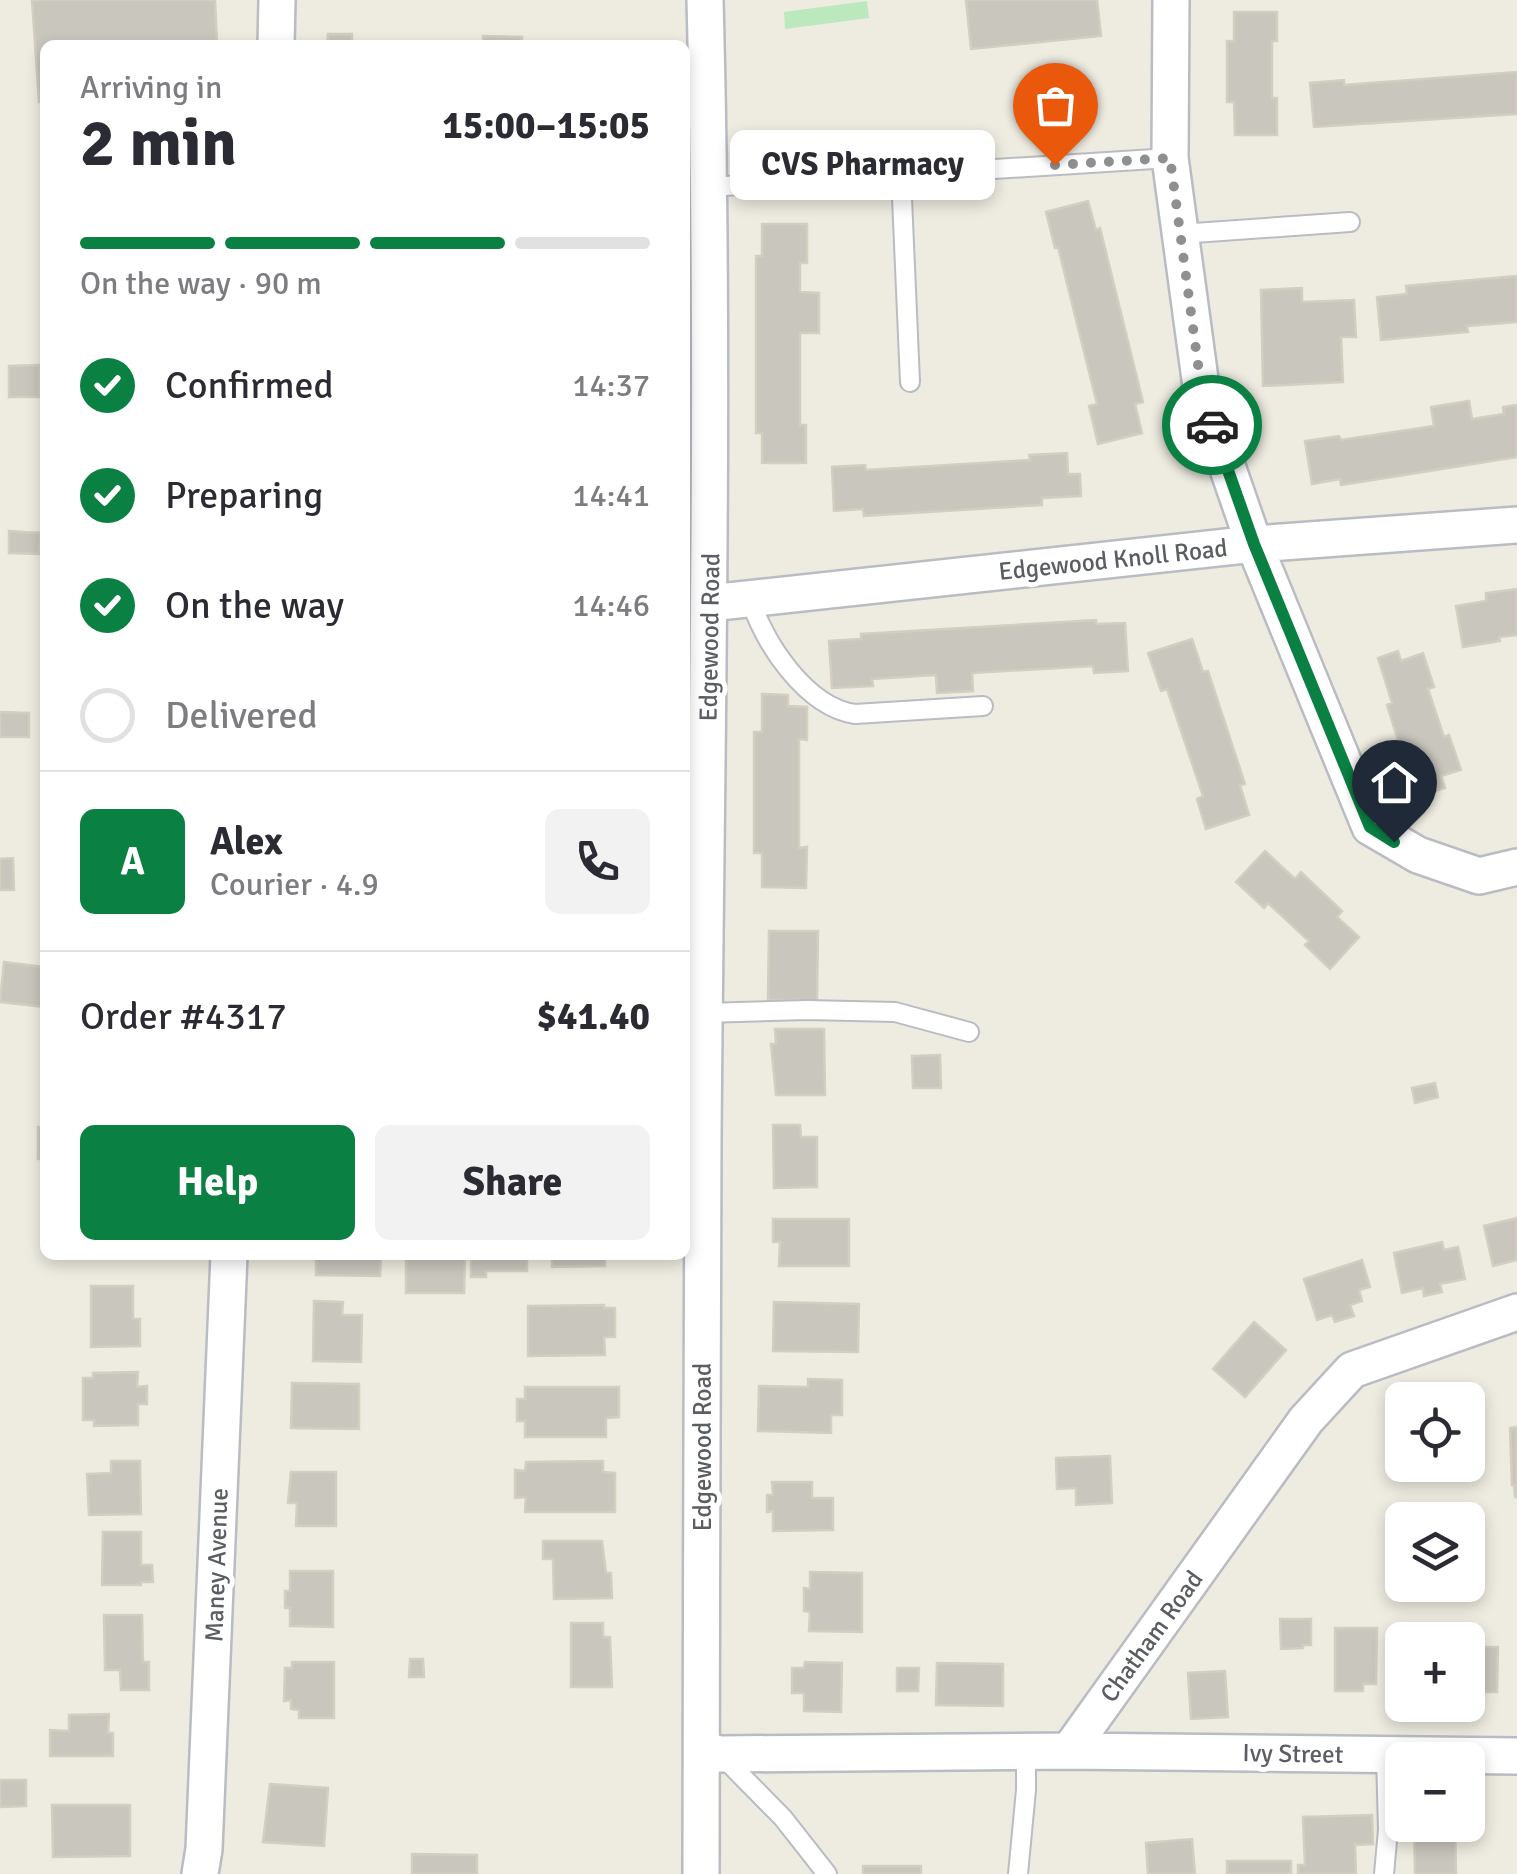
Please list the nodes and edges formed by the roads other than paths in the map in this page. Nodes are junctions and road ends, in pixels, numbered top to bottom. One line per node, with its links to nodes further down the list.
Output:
1 (278, 0): 4 (street)
2 (705, 0): 7 (street, Edgewood Road)
3 (1171, 0): 5 (street)
4 (276, 40)
5 (1170, 158): 6 (lane); 9 (street)
6 (901, 175): 7 (lane); 10 (lane)
7 (710, 186): 14 (street, Edgewood Road)
8 (1350, 222): 9 (lane)
9 (1180, 234): 12 (street)
10 (910, 382)
11 (1517, 525): 12 (street, Edgewood Knoll Road)
12 (1254, 544): 13 (street, Edgewood Knoll Road); 16 (street)
13 (750, 598): 14 (street, Edgewood Knoll Road); 15 (lane)
14 (710, 602): 17 (street, Edgewood Road)
15 (983, 706)
16 (1517, 867)
17 (704, 1013): 18 (lane); 19 (street, Edgewood Road)
18 (969, 1032)
19 (694, 1139): 23 (street, Edgewood Road)
20 (229, 1260): 29 (street, Maney Avenue)
21 (1517, 1312): 22 (street, Chatham Road)
22 (1068, 1750): 24 (street); 25 (street, Ivy Street)
23 (711, 1751): 24 (street); 30 (street, Edgewood Road); 31 (lane)
24 (1026, 1751): 32 (lane)
25 (1385, 1754)
26 (1485, 1756): 27 (street, Ivy Street)
27 (1517, 1756)
28 (1387, 1842): 33 (lane)
29 (200, 1874)
30 (701, 1874)
31 (827, 1874)
32 (1018, 1874)
33 (1384, 1874)

